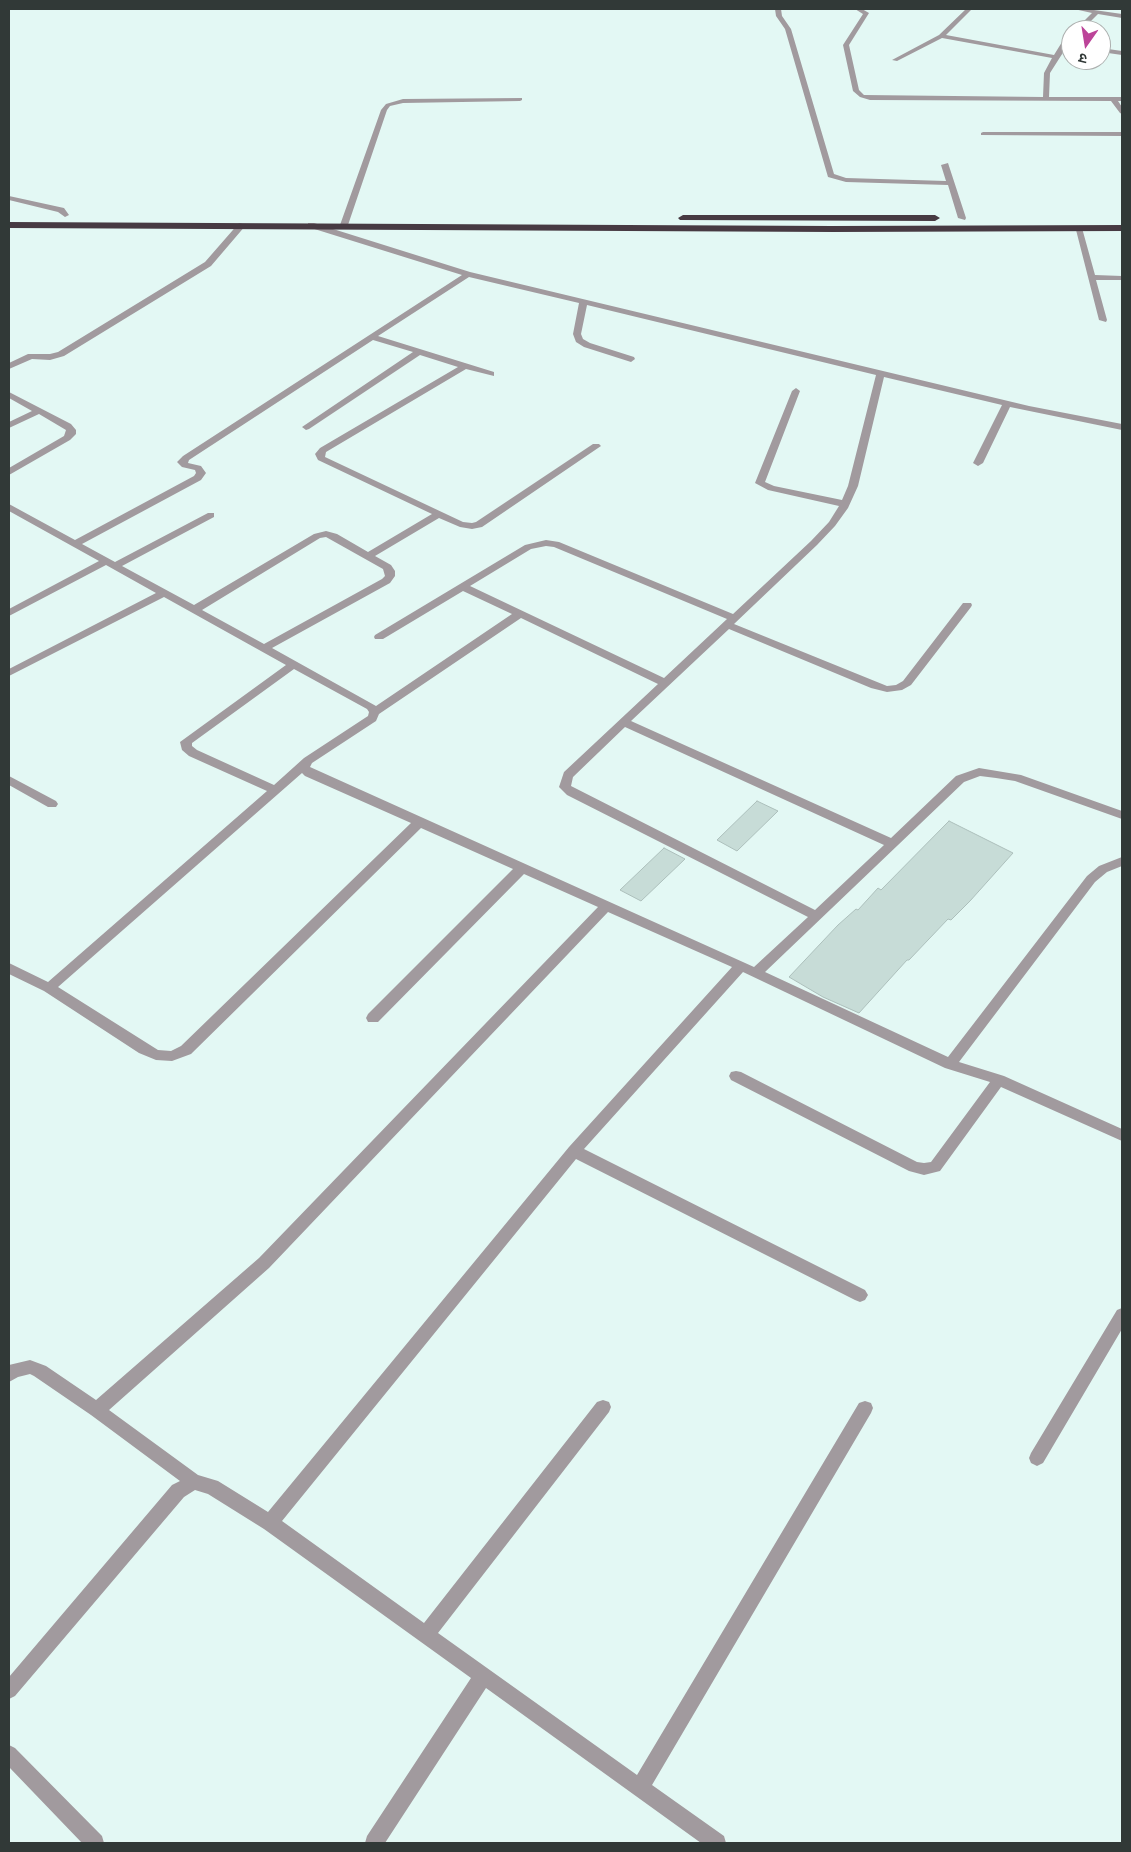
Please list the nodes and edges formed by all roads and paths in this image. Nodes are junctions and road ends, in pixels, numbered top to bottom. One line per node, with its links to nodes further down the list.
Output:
1 (778, 9): 20 (street)
2 (858, 9): 13 (street)
3 (969, 9): 8 (street)
4 (1077, 9): 5 (street)
5 (1097, 12): 6 (street); 7 (street)
6 (1122, 16)
7 (1089, 20)
8 (941, 36): 10 (street); 11 (street)
9 (1061, 52): 10 (street)
10 (1056, 57): 13 (street)
11 (895, 60)
12 (520, 99): 29 (street)
13 (1046, 99): 14 (street)
14 (1113, 99): 15 (street); 16 (street)
15 (1122, 99)
16 (1122, 112)
17 (983, 134): 18 (street)
18 (1122, 134)
19 (945, 165): 20 (street)
20 (951, 183): 28 (street)
21 (9, 198): 25 (street)
22 (175, 215): 25 (highway)
23 (204, 215): 29 (highway)
24 (9, 216): 25 (highway)
25 (65, 216)
26 (636, 218): 29 (highway)
27 (675, 218): 28 (highway)
28 (957, 218)
29 (345, 221): 32 (highway); 33 (highway)
30 (9, 225): 31 (highway)
31 (242, 225): 32 (highway); 43 (street)
32 (311, 225): 35 (street)
33 (1078, 228): 34 (highway); 36 (street)
34 (1122, 228)
35 (468, 274): 38 (street); 40 (street)
36 (1091, 277): 37 (street); 39 (street)
37 (1122, 278)
38 (583, 302): 42 (street); 45 (street)
39 (1104, 320)
40 (372, 337): 41 (street); 61 (street)
41 (419, 352): 44 (street); 53 (street)
42 (631, 358)
43 (9, 366)
44 (465, 366): 46 (street); 59 (street)
45 (881, 373): 49 (street); 57 (street)
46 (491, 374)
47 (796, 392): 57 (street)
48 (9, 395): 50 (street)
49 (1007, 404): 52 (street); 55 (street)
50 (39, 411): 51 (street); 56 (street)
51 (9, 425)
52 (1122, 427)
53 (306, 428)
54 (596, 446): 59 (street)
55 (978, 463)
56 (9, 472)
57 (845, 504): 70 (street)
58 (9, 507): 61 (street)
59 (438, 514): 62 (street)
60 (211, 515): 63 (street)
61 (75, 544): 63 (street)
62 (368, 556): 67 (street); 72 (street)
63 (110, 564): 65 (street); 68 (street)
64 (463, 587): 69 (street); 70 (street); 71 (street)
65 (164, 593): 67 (street); 74 (street)
66 (967, 605): 70 (street)
67 (194, 610): 72 (street)
68 (9, 613)
69 (520, 614): 75 (street); 76 (street)
70 (731, 622): 75 (street)
71 (378, 637)
72 (264, 648): 73 (street)
73 (294, 664): 76 (street); 80 (street)
74 (9, 673)
75 (665, 683): 77 (street)
76 (375, 712): 78 (street)
77 (624, 722): 84 (street); 88 (street)
78 (308, 761): 80 (street); 83 (street)
79 (9, 780): 81 (street)
80 (276, 790): 92 (street)
81 (52, 804)
82 (1122, 815): 84 (street)
83 (420, 822): 86 (street); 92 (street)
84 (891, 843): 88 (street)
85 (1122, 861): 94 (street)
86 (522, 868): 87 (street); 93 (street)
87 (606, 906): 89 (street); 104 (street)
88 (815, 915): 91 (street)
89 (741, 966): 91 (street); 98 (street)
90 (9, 968): 92 (street)
91 (756, 973): 94 (street)
92 (49, 988)
93 (373, 1018)
94 (950, 1064): 96 (street)
95 (736, 1076): 96 (street)
96 (999, 1080): 97 (street)
97 (1122, 1134)
98 (574, 1151): 99 (street); 107 (street)
99 (860, 1296)
100 (1122, 1315): 105 (street)
101 (9, 1375): 104 (street)
102 (603, 1407): 108 (street)
103 (866, 1408): 112 (street)
104 (97, 1410): 106 (street)
105 (1037, 1458)
106 (194, 1482): 107 (street); 110 (street)
107 (270, 1523): 108 (street)
108 (426, 1635): 109 (street)
109 (483, 1676): 112 (street); 114 (street)
110 (9, 1690)
111 (9, 1754): 113 (street)
112 (640, 1788): 115 (street)
113 (96, 1843)
114 (374, 1843)
115 (717, 1843)

